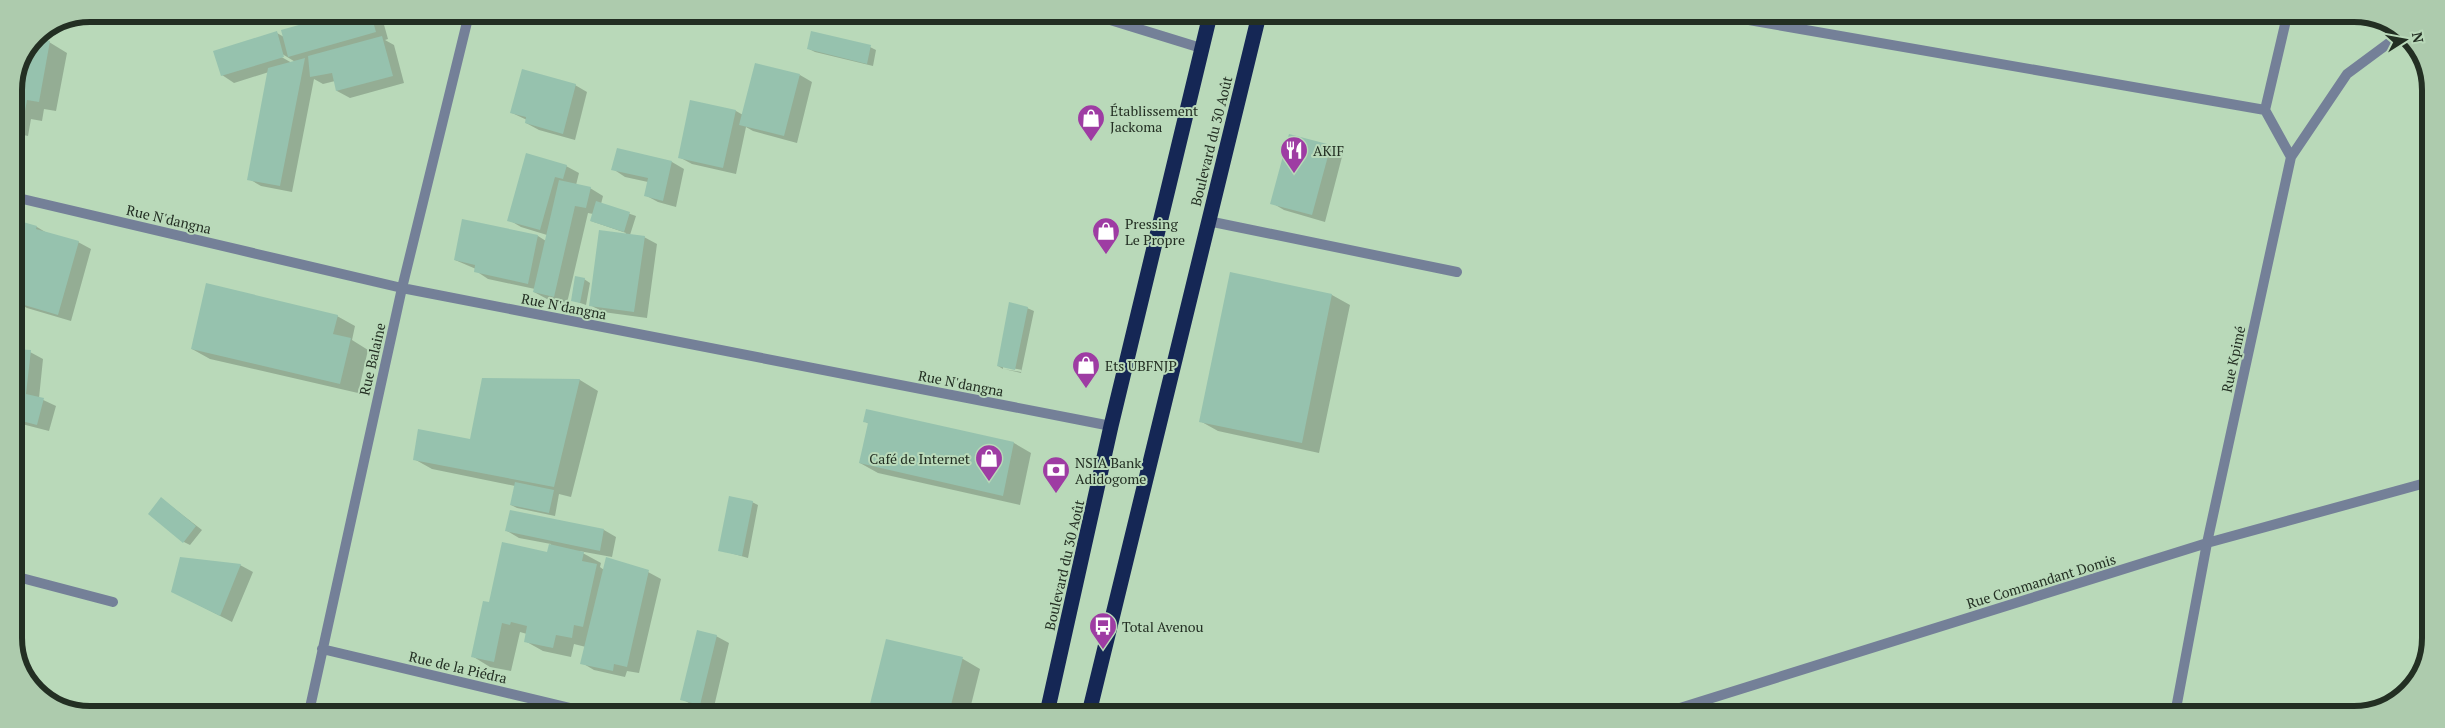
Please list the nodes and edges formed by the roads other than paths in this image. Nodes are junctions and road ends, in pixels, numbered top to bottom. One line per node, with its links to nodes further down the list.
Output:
1 (467, 22): 14 (street, Rue Balaine)
2 (1117, 22): 8 (street)
3 (1208, 22): 8 (highway, Boulevard du 30 Août)
4 (1257, 22): 12 (highway, Boulevard du 30 Août)
5 (1760, 22): 9 (street)
6 (2286, 22): 9 (street)
7 (2396, 38): 10 (street)
8 (1201, 48): 15 (highway, Boulevard du 30 Août)
9 (2265, 110): 10 (street)
10 (2291, 157): 17 (street, Rue Kpimé)
11 (23, 199): 14 (street, Rue N'dangna)
12 (1208, 221): 13 (street); 24 (highway, Boulevard du 30 Août)
13 (1457, 272)
14 (402, 288): 15 (street, Rue N'dangna); 20 (street, Rue Balaine)
15 (1112, 426): 23 (highway, Boulevard du 30 Août)
16 (2422, 484): 17 (street, Rue Commandant Domis)
17 (2208, 544): 25 (street, Rue Commandant Domis); 26 (street, Rue Kpimé)
18 (23, 578): 19 (street)
19 (113, 602)
20 (322, 649): 21 (street, Rue Balaine); 22 (street, Rue de la Piédra)
21 (311, 706)
22 (562, 706)
23 (1049, 706)
24 (1091, 706)
25 (1687, 706)
26 (2177, 706)

